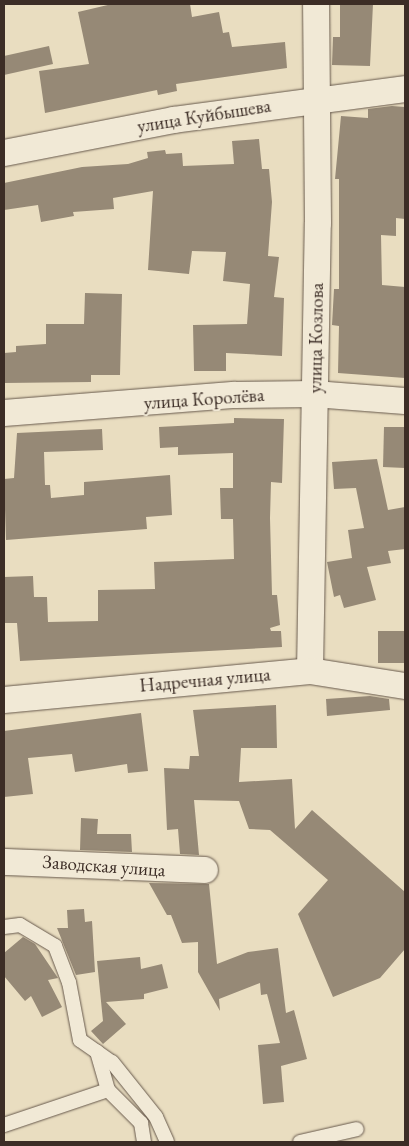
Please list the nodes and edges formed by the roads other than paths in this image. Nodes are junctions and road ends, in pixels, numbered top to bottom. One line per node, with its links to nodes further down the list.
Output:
1 (316, 4): 3 (street, улица Козлова)
2 (405, 89): 3 (street, улица Куйбышева)
3 (316, 98): 4 (street, улица Куйбышева); 5 (street, улица Козлова)
4 (4, 153)
5 (314, 394): 6 (street, улица Королёва); 7 (street, улица Королёва); 8 (street, улица Козлова)
6 (405, 401)
7 (4, 413)
8 (310, 671): 9 (street, Надречная улица); 10 (street, Надречная улица)
9 (405, 686)
10 (4, 700)
11 (4, 862): 12 (street, Заводская улица)
12 (205, 870)
13 (4, 927): 14 (lane)
14 (97, 1052): 15 (lane); 19 (lane)
15 (108, 1090): 16 (lane); 18 (lane)
16 (4, 1125)
17 (357, 1129): 20 (lane)
18 (144, 1142)
19 (167, 1142)
20 (300, 1142)

